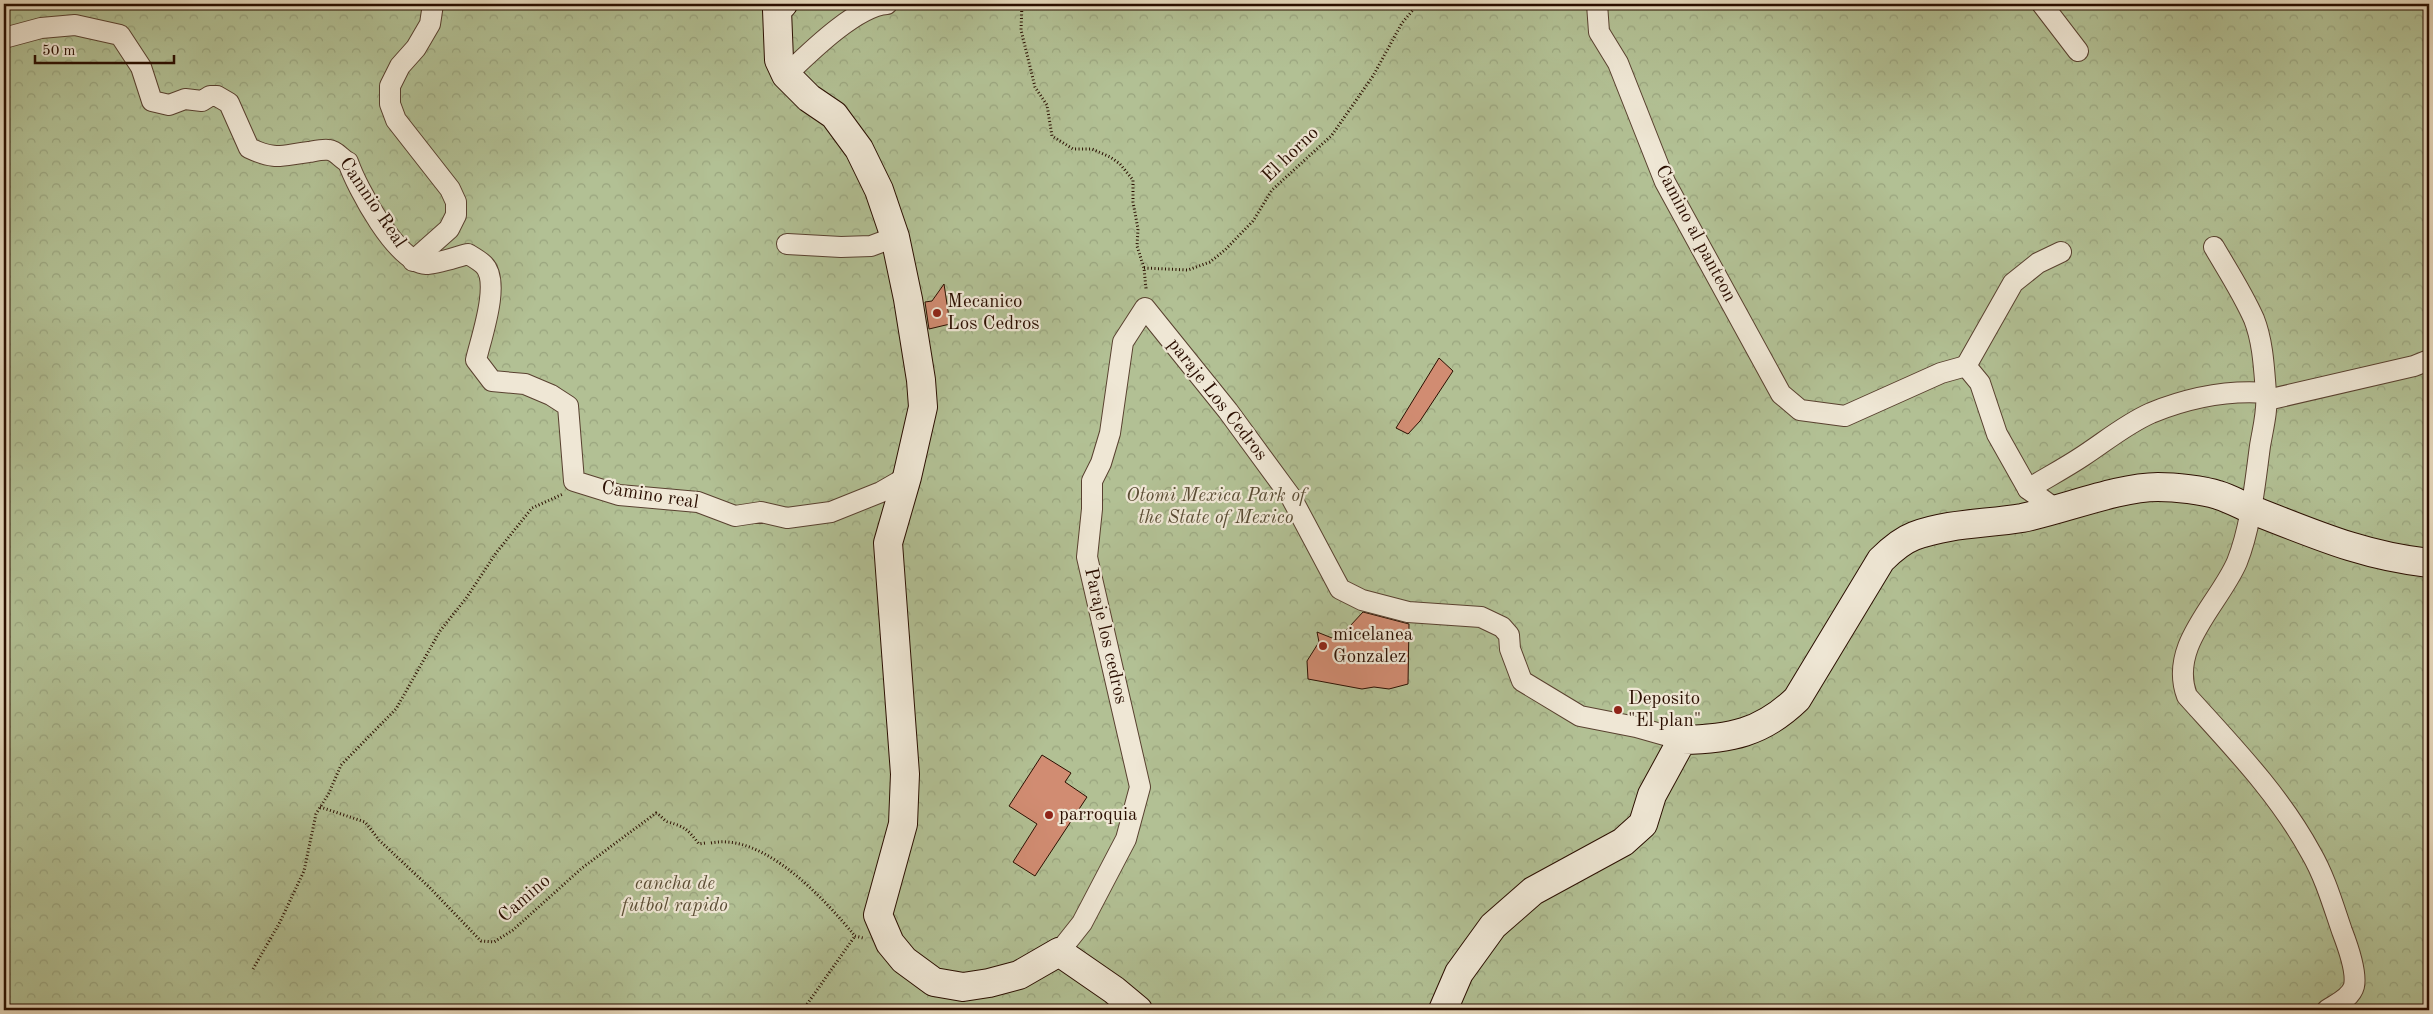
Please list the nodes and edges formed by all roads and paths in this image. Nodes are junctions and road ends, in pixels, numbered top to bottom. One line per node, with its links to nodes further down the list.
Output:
1 (433, 4): 15 (street)
2 (783, 4): 10 (main road)
3 (887, 4): 10 (street)
4 (1022, 4): 16 (path)
5 (1418, 4): 16 (path, El horno)
6 (1596, 4): 19 (street, Camino al panteon)
7 (2042, 4): 9 (street)
8 (4, 38): 15 (street, Camnio Real)
9 (2078, 51)
10 (786, 75): 11 (main road)
11 (894, 237): 12 (street); 21 (main road)
12 (787, 244)
13 (2214, 247): 20 (street)
14 (2061, 252): 19 (street)
15 (413, 261): 22 (street, Camnio Real)
16 (1144, 268): 17 (path)
17 (1145, 308): 27 (street, paraje Los Cedros); 33 (street, Paraje los cedros)
18 (2429, 360): 20 (street)
19 (1966, 366): 23 (street)
20 (2266, 397): 23 (street); 25 (street)
21 (907, 477): 22 (street, Camino real); 32 (main road)
22 (574, 481): 28 (path)
23 (2028, 489): 24 (street)
24 (2057, 510): 25 (main road); 27 (main road)
25 (2250, 510): 26 (main road); 38 (street)
26 (2429, 563)
27 (1682, 740): 37 (main road)
28 (320, 807): 29 (path, Camino); 34 (path)
29 (705, 842)
30 (711, 843): 31 (path)
31 (855, 936): 32 (path); 35 (path)
32 (890, 943): 33 (main road)
33 (1059, 952): 36 (main road)
34 (252, 969)
35 (803, 1010)
36 (1138, 1010)
37 (1443, 1010)
38 (2326, 1010)

